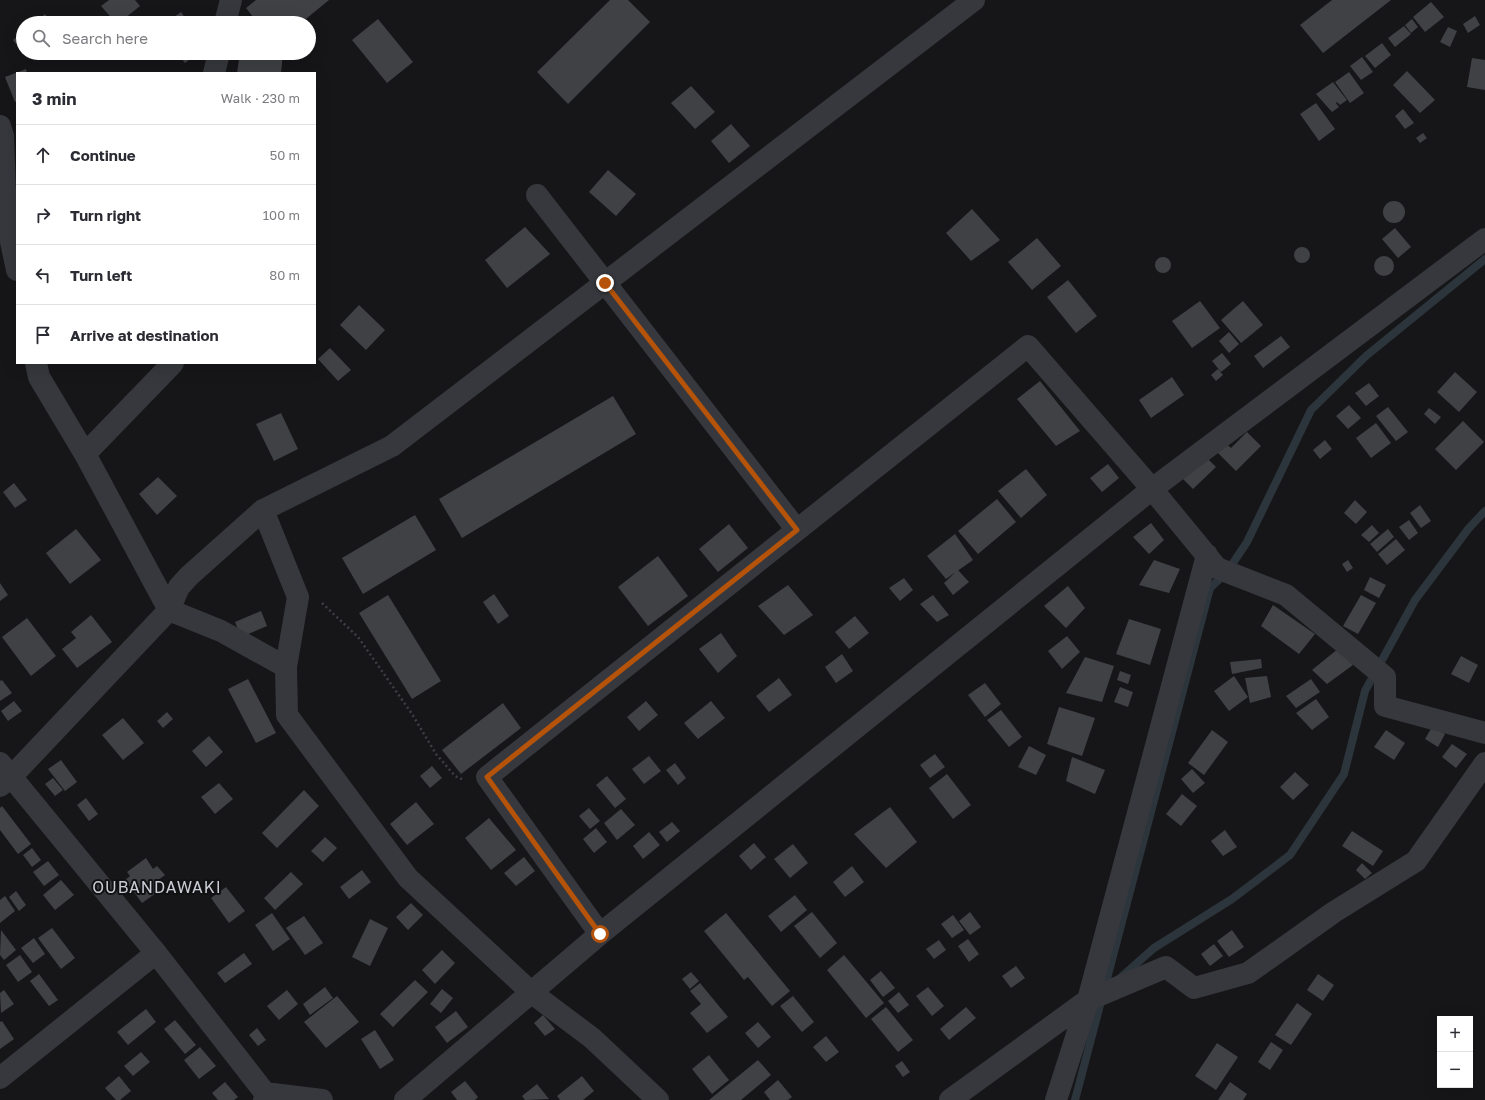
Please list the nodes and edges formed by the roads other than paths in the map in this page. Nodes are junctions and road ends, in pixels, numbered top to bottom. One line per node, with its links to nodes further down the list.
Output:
1 (231, 0): 3 (street)
2 (974, 0): 11 (street)
3 (228, 16)
4 (217, 60): 5 (street)
5 (214, 72)
6 (0, 126): 8 (street)
7 (537, 196): 11 (street)
8 (12, 219): 10 (street)
9 (1485, 239): 15 (street)
10 (8, 266)
11 (605, 283): 16 (street); 17 (street)
12 (36, 364): 14 (street)
13 (172, 364): 14 (street)
14 (85, 454): 19 (street)
15 (1152, 489): 17 (street); 18 (street); 24 (street)
16 (263, 510): 19 (street); 20 (street)
17 (797, 530): 24 (street)
18 (1207, 555): 21 (street); 27 (street)
19 (169, 610): 20 (street); 23 (street)
20 (286, 667): 26 (street)
21 (1485, 733)
22 (1485, 763): 27 (street)
23 (4, 775): 25 (street)
24 (600, 934): 26 (street)
25 (156, 953): 28 (street); 29 (street)
26 (532, 993): 31 (street); 32 (street)
27 (1088, 1000): 33 (street); 34 (street)
28 (0, 1078)
29 (264, 1096): 30 (street)
30 (322, 1100)
31 (405, 1100)
32 (658, 1100)
33 (950, 1100)
34 (1056, 1100)

